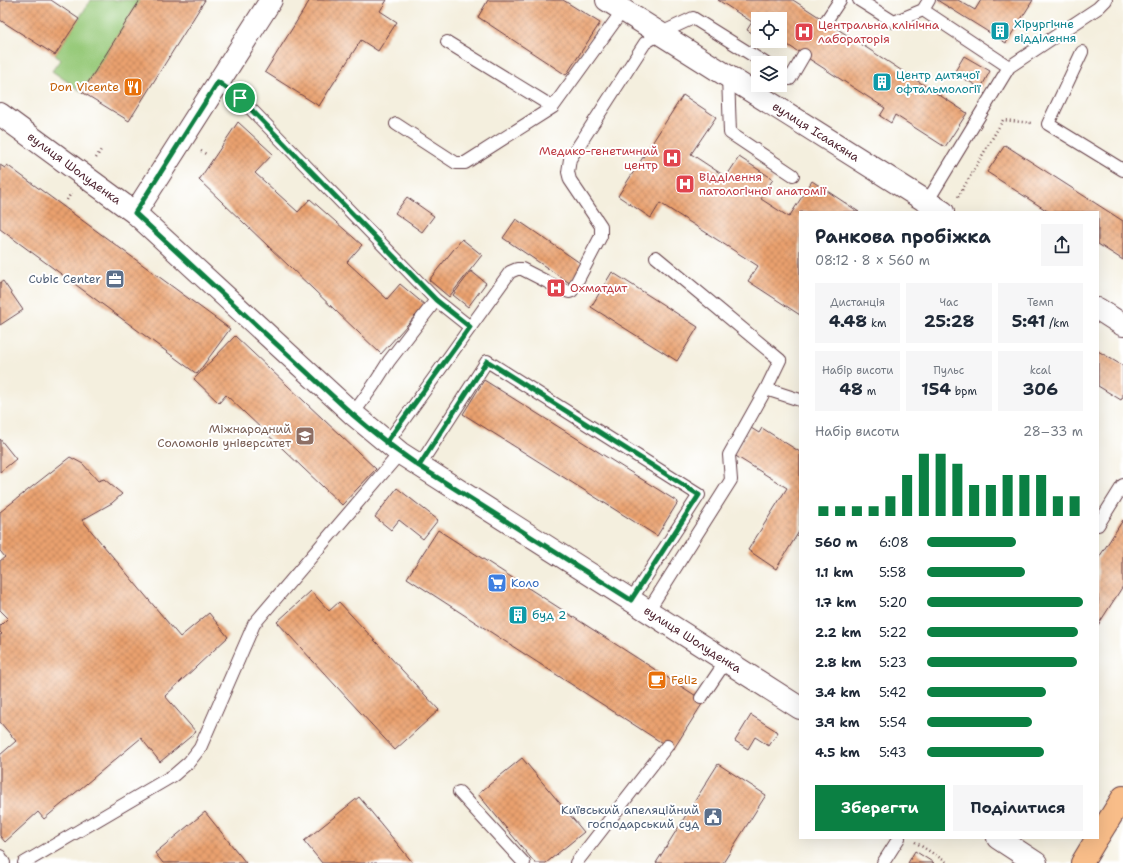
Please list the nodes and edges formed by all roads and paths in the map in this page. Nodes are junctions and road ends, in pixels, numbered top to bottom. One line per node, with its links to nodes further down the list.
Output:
1 (271, 0): 16 (street)
2 (840, 0): 7 (lane)
3 (860, 0): 6 (lane)
4 (1106, 0): 13 (lane)
5 (615, 5): 8 (street, вулиця Ісаакяна); 17 (lane)
6 (926, 5): 13 (lane)
7 (826, 21)
8 (661, 33): 11 (lane); 14 (street, вулиця Ісаакяна); 29 (lane)
9 (448, 42): 17 (lane)
10 (1082, 52): 20 (lane)
11 (754, 56)
12 (804, 56): 15 (lane)
13 (1010, 67): 23 (lane)
14 (728, 76): 22 (lane); 23 (street, вулиця Ісаакяна)
15 (787, 77)
16 (218, 82): 24 (street); 26 (lane)
17 (553, 107): 19 (lane)
18 (0, 114): 24 (street, вулиця Шолуденка)
19 (396, 124)
20 (1048, 124): 21 (lane); 23 (path)
21 (1123, 170)
22 (793, 175)
23 (942, 204)
24 (135, 213): 32 (street, вулиця Шолуденка)
25 (656, 257): 30 (lane)
26 (436, 300): 29 (lane); 32 (lane)
27 (1099, 310): 28 (street)
28 (1123, 324)
29 (470, 327): 33 (lane)
30 (766, 389): 31 (lane); 37 (lane)
31 (799, 400)
32 (352, 414): 33 (street, вулиця Шолуденка)
33 (393, 448): 34 (street, вулиця Шолуденка); 51 (lane)
34 (419, 466): 37 (street, вулиця Шолуденка); 37 (lane)
35 (1123, 485): 36 (lane)
36 (1099, 523)
37 (640, 606): 38 (street, вулиця Шолуденка)
38 (726, 661): 39 (lane); 40 (street, вулиця Шолуденка)
39 (701, 698)
40 (799, 707)
41 (667, 746): 53 (lane)
42 (459, 792): 52 (lane)
43 (1123, 797): 44 (main road)
44 (1099, 835)
45 (898, 839): 54 (lane)
46 (912, 839): 55 (path)
47 (1000, 839): 56 (street)
48 (1097, 839): 57 (main road)
49 (0, 856): 50 (lane)
50 (4, 863)
51 (24, 863)
52 (524, 863)
53 (576, 863)
54 (884, 863)
55 (948, 863)
56 (1036, 863)
57 (1082, 863)

